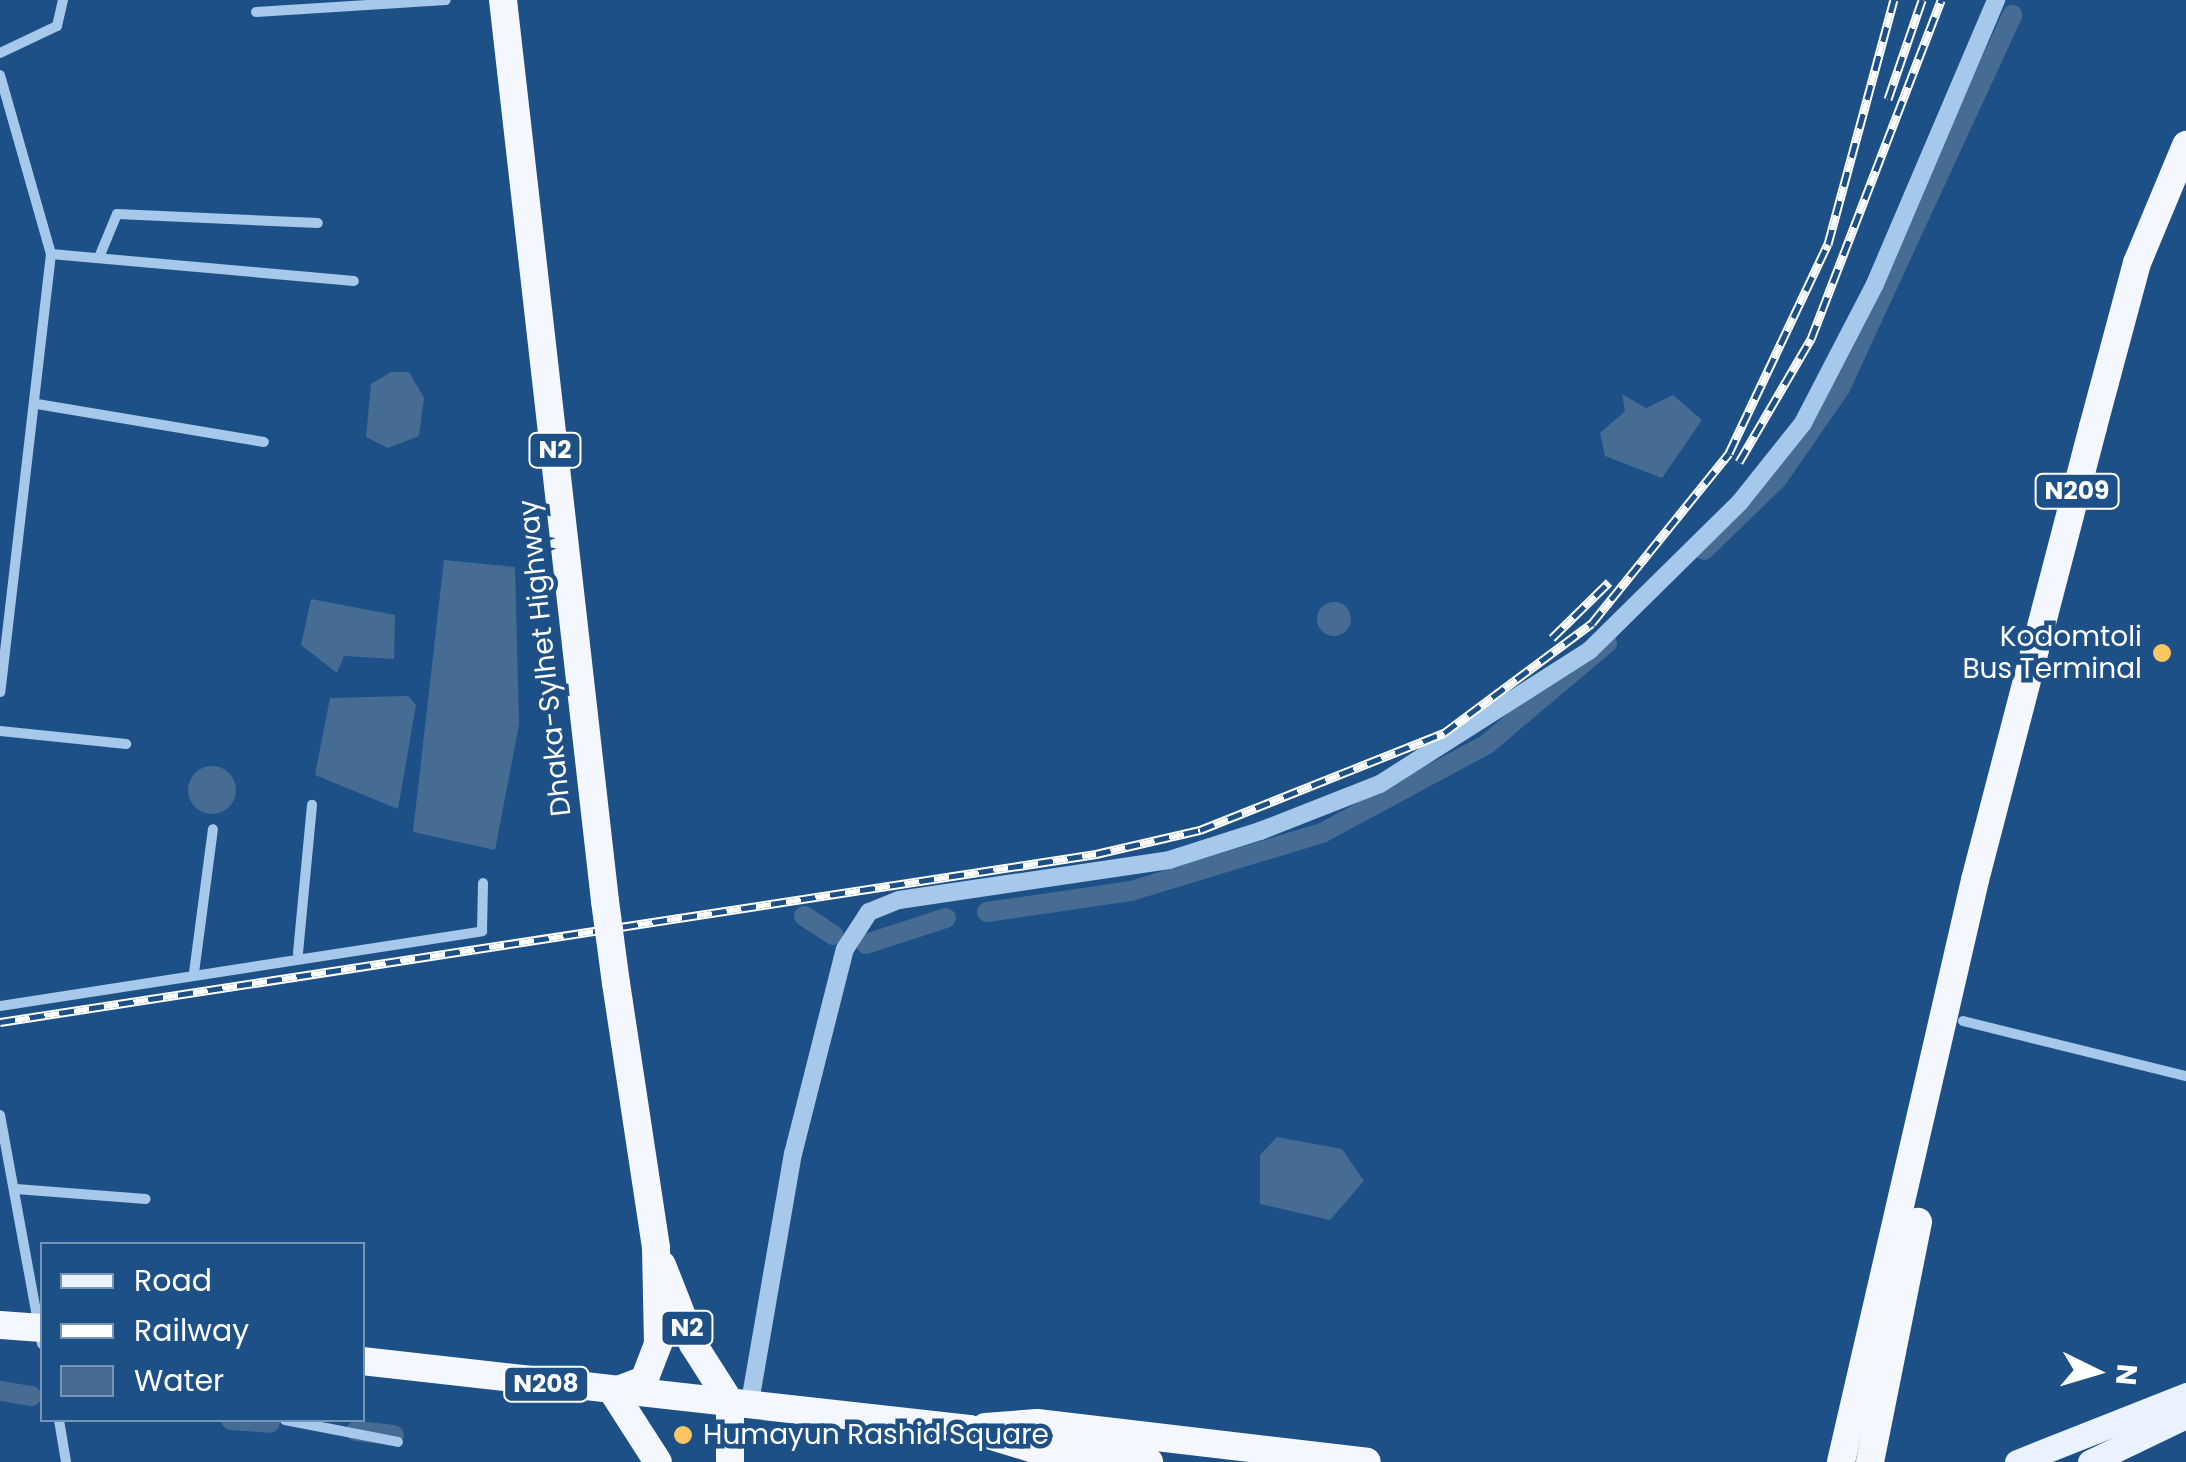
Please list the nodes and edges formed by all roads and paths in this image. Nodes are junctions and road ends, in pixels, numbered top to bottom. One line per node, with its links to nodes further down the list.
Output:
1 (63, 0): 6 (street)
2 (446, 0): 5 (street)
3 (502, 0): 31 (highway, Dhaka-Sylhet Highway / N2, bridge)
4 (1996, 0): 38 (street)
5 (256, 12)
6 (0, 53)
7 (0, 75): 8 (street)
8 (6, 112): 11 (street)
9 (2186, 145): 21 (highway, N209)
10 (318, 224): 12 (street)
11 (51, 254): 12 (street); 14 (street)
12 (100, 256): 13 (street)
13 (354, 281)
14 (37, 404): 15 (street); 16 (street)
15 (264, 442)
16 (0, 692)
17 (0, 731): 18 (street)
18 (126, 744)
19 (312, 805): 23 (street)
20 (213, 829): 24 (street)
21 (1992, 844): 26 (highway, N209); 51 (highway, N209)
22 (484, 883): 23 (street)
23 (298, 953): 24 (street)
24 (194, 974): 25 (street)
25 (0, 1006)
26 (1963, 1021): 27 (street); 44 (highway, N209)
27 (2186, 1076)
28 (0, 1116): 29 (street)
29 (16, 1189): 30 (street); 33 (street)
30 (146, 1199)
31 (656, 1248): 36 (highway, Dhaka-Sylhet Highway / N2); 38 (highway, Dhaka-Sylhet Highway / N2)
32 (0, 1325): 34 (highway)
33 (40, 1327)
34 (40, 1333)
35 (365, 1361): 36 (highway, N208)
36 (613, 1392): 38 (highway, N208); 47 (highway)
37 (2186, 1395): 52 (main road)
38 (740, 1402): 42 (highway); 48 (highway)
39 (2186, 1416): 53 (main road)
40 (59, 1422): 46 (street)
41 (295, 1422): 43 (street)
42 (969, 1429): 45 (highway); 50 (highway)
43 (398, 1442)
44 (1875, 1453)
45 (1111, 1460): 49 (highway)
46 (66, 1462)
47 (658, 1462)
48 (730, 1462)
49 (1149, 1462)
50 (1367, 1462)
51 (1841, 1462)
52 (2017, 1462)
53 (2090, 1462)

